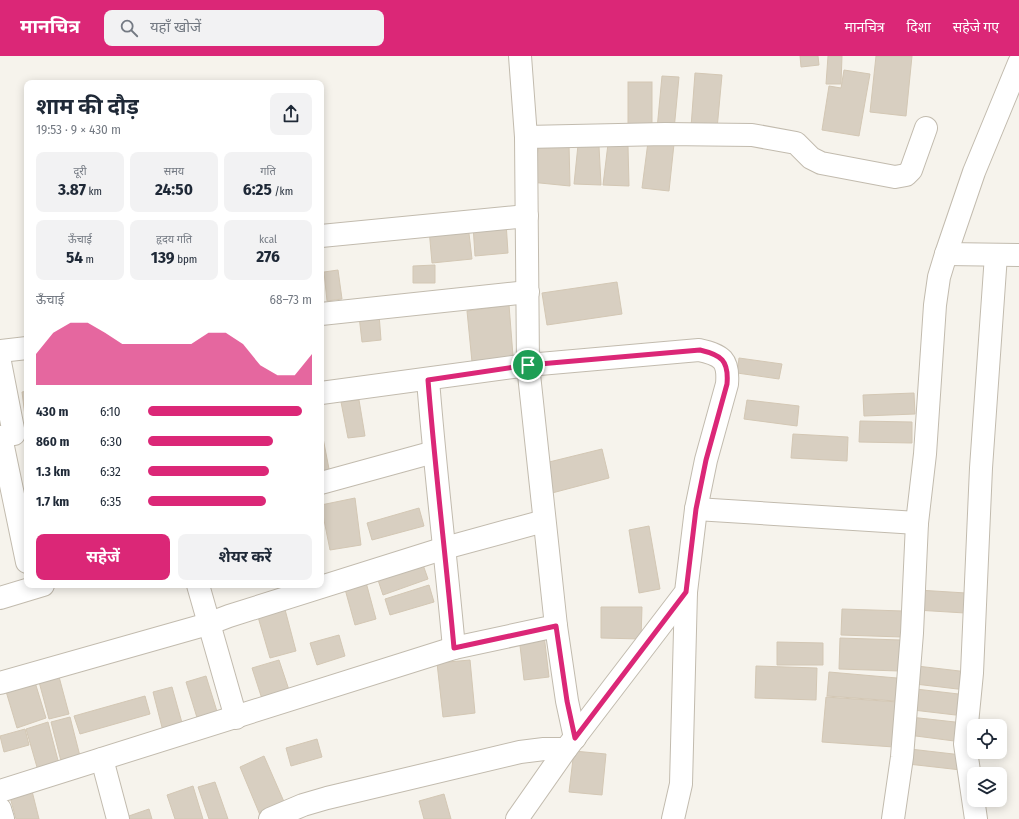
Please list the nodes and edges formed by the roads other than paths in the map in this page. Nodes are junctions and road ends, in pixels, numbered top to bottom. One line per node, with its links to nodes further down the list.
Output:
1 (520, 56): 4 (street)
2 (1019, 63): 7 (street)
3 (926, 128): 4 (street)
4 (526, 137): 5 (street)
5 (527, 216): 6 (street); 10 (street)
6 (324, 236)
7 (946, 254): 8 (street); 23 (street)
8 (996, 255): 9 (street); 47 (street)
9 (1019, 255)
10 (528, 292): 11 (street); 15 (street)
11 (324, 314)
12 (24, 348): 13 (street)
13 (0, 351)
14 (0, 362): 18 (street)
15 (528, 365): 16 (street); 21 (street); 22 (street)
16 (428, 380): 17 (street); 19 (street)
17 (324, 393)
18 (11, 435): 24 (street)
19 (434, 452): 20 (street); 25 (street)
20 (324, 482)
21 (696, 509): 23 (street); 30 (street)
22 (544, 521): 25 (street); 33 (street)
23 (917, 523): 46 (street)
24 (24, 538)
25 (445, 548): 26 (street); 34 (street)
26 (324, 586)
27 (30, 588): 31 (street)
28 (199, 588): 32 (street)
29 (318, 588): 32 (street)
30 (686, 592): 37 (street); 45 (street)
31 (0, 598)
32 (208, 624): 35 (street); 36 (street)
33 (556, 626): 34 (street); 37 (street)
34 (454, 648): 36 (street)
35 (0, 683)
36 (236, 718): 38 (street)
37 (571, 744): 43 (street); 44 (street)
38 (102, 759): 39 (street); 42 (street)
39 (0, 790)
40 (0, 809): 41 (street)
41 (3, 819)
42 (118, 819)
43 (270, 819)
44 (517, 819)
45 (673, 819)
46 (893, 819)
47 (976, 819)

